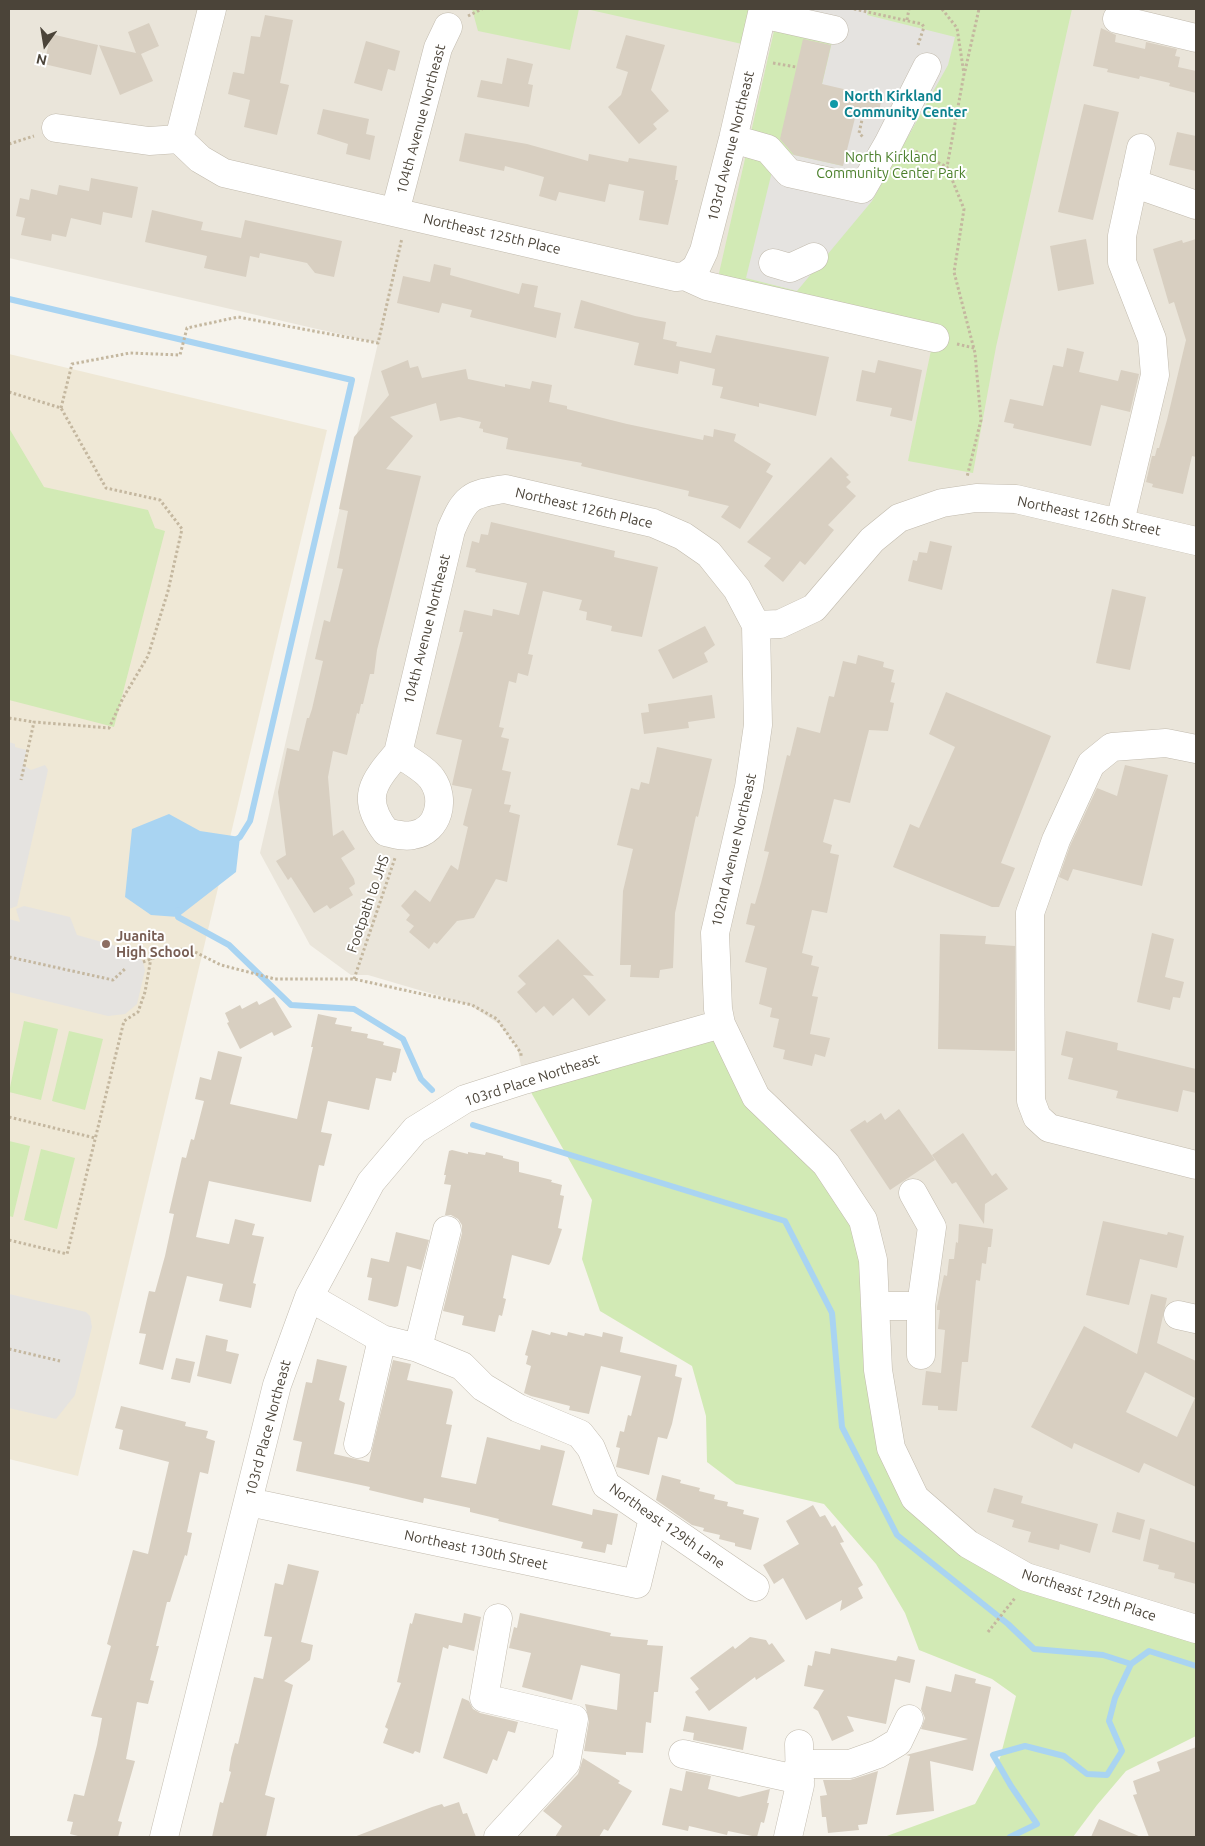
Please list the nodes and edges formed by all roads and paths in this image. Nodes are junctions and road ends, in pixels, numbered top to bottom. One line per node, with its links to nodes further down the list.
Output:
1 (212, 9): 18 (street)
2 (854, 9): 7 (path)
3 (909, 9): 7 (path)
4 (942, 9): 16 (path)
5 (979, 9): 16 (path)
6 (763, 11): 11 (street); 19 (street, 103rd Avenue Northeast)
7 (906, 20): 9 (path)
8 (1117, 20): 12 (street)
9 (922, 24)
10 (448, 27): 25 (street, 104th Avenue Northeast)
11 (834, 30)
12 (1196, 38)
13 (770, 62): 15 (path)
14 (927, 66): 19 (street)
15 (796, 68)
16 (964, 74): 22 (path)
17 (56, 128): 18 (street)
18 (179, 139): 25 (street, Northeast 125th Place)
19 (733, 139): 28 (street, 103rd Avenue Northeast)
20 (1141, 148): 23 (street)
21 (919, 152): 22 (path)
22 (947, 167): 32 (path)
23 (1133, 183): 24 (street); 34 (street)
24 (1196, 205)
25 (395, 212): 28 (street, Northeast 125th Place); 31 (path)
26 (814, 257): 27 (street)
27 (773, 263)
28 (685, 276): 29 (street, Northeast 125th Place)
29 (935, 338)
30 (9, 392): 31 (path)
31 (61, 408): 38 (path)
32 (969, 469)
33 (461, 507): 36 (street, Northeast 126th Place); 40 (street, 104th Avenue Northeast)
34 (1120, 522): 35 (street, Northeast 126th Street); 36 (street, Northeast 126th Street)
35 (1196, 541)
36 (756, 625): 48 (street, 102nd Avenue Northeast)
37 (9, 718): 38 (path)
38 (34, 722): 41 (path)
39 (1196, 750): 52 (street)
40 (398, 753): 42 (street, 104th Avenue Northeast); 42 (street)
41 (21, 780)
42 (402, 836): 47 (path, Footpath to JHS)
43 (9, 956): 46 (path)
44 (152, 958): 45 (path); 47 (path); 51 (path)
45 (143, 962)
46 (126, 968)
47 (354, 979): 49 (path)
48 (721, 1024): 56 (street, 103rd Place Northeast); 57 (street, 102nd Avenue Northeast)
49 (522, 1060)
50 (9, 1117): 51 (path)
51 (95, 1138): 55 (path)
52 (1196, 1165)
53 (913, 1193): 58 (street)
54 (447, 1230): 60 (street)
55 (9, 1240)
56 (309, 1297): 59 (street, Northeast 129th Lane); 66 (street, 103rd Place Northeast)
57 (875, 1306): 58 (street); 65 (street, 102nd Avenue Northeast)
58 (921, 1306): 62 (street)
59 (382, 1339): 60 (street, Northeast 129th Lane); 64 (street)
60 (418, 1348): 67 (street, Northeast 129th Lane)
61 (9, 1349): 63 (path)
62 (921, 1355)
63 (60, 1362)
64 (358, 1444)
65 (914, 1498): 71 (street, Northeast 129th Place)
66 (249, 1502): 67 (street, Northeast 130th Street); 76 (street, 103rd Place Northeast)
67 (653, 1518): 68 (street, Northeast 129th Lane)
68 (755, 1587)
69 (1012, 1602): 72 (path)
70 (498, 1618): 77 (street)
71 (1196, 1629)
72 (988, 1632)
73 (909, 1718): 75 (street)
74 (683, 1754): 75 (street)
75 (799, 1762): 78 (street)
76 (164, 1837)
77 (498, 1837)
78 (788, 1837)

